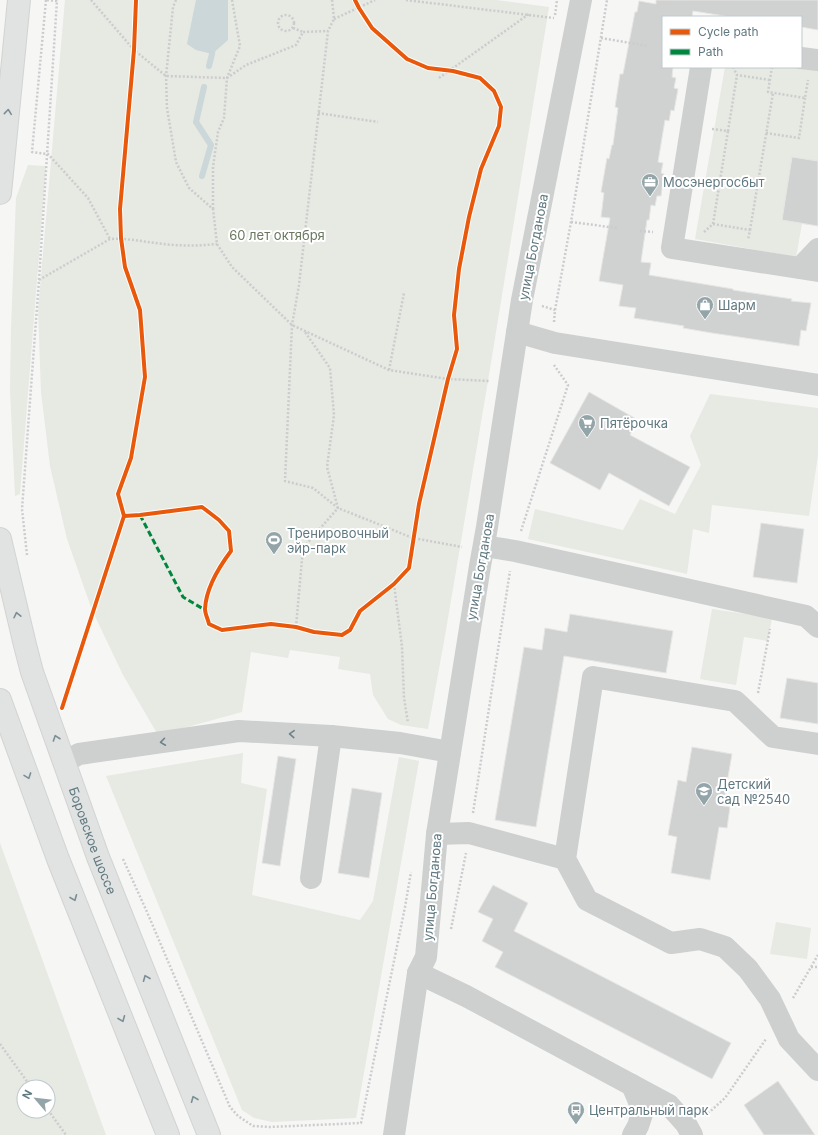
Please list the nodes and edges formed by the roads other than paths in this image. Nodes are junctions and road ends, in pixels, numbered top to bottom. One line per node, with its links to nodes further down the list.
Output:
1 (19, 0): 4 (main road, one-way to 1)
2 (581, 0): 7 (street, улица Богданова)
3 (701, 68): 6 (street)
4 (0, 193)
5 (818, 249): 6 (street)
6 (809, 270)
7 (517, 332): 8 (street); 10 (street, улица Богданова)
8 (818, 385)
9 (0, 539): 16 (main road, Боровское шоссе, one-way to 9)
10 (474, 546): 11 (street); 15 (street, улица Богданова)
11 (818, 627)
12 (0, 700): 23 (main road, one-way to 23)
13 (331, 736): 15 (street); 16 (street, one-way to 16); 19 (street)
14 (818, 744): 18 (street)
15 (450, 752): 17 (street, улица Богданова)
16 (64, 762): 24 (main road, Боровское шоссе, one-way to 16)
17 (437, 834): 18 (street); 20 (street, улица Богданова)
18 (565, 859): 21 (street)
19 (311, 878)
20 (418, 973): 22 (street); 25 (street, улица Богданова)
21 (818, 1070)
22 (632, 1084): 26 (street); 27 (street)
23 (168, 1135)
24 (209, 1135)
25 (394, 1135)
26 (633, 1135)
27 (692, 1135)

